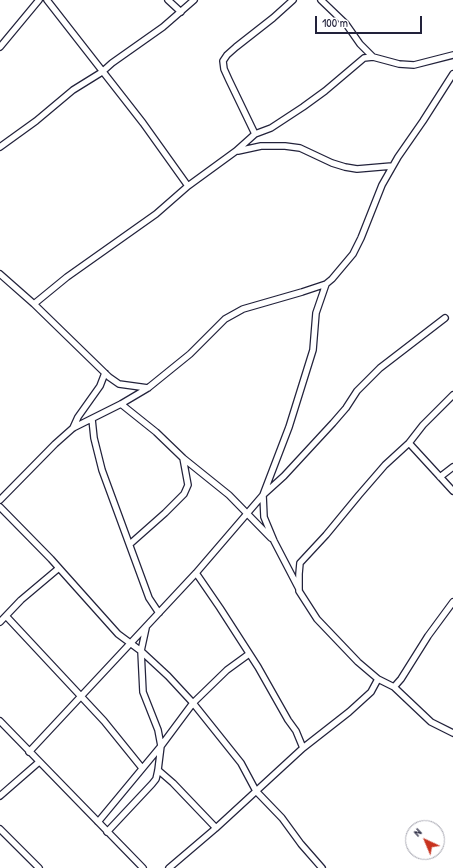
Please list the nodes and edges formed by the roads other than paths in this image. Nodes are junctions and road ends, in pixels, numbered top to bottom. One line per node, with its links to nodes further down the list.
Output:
1 (39, 0): 8 (street)
2 (47, 0): 11 (street)
3 (168, 0): 7 (street)
4 (194, 0): 7 (street)
5 (293, 0): 13 (street)
6 (321, 0): 10 (street)
7 (181, 12): 11 (street)
8 (0, 47)
9 (453, 55): 10 (street)
10 (373, 57): 13 (street)
11 (102, 72): 14 (street); 17 (street)
12 (453, 74): 16 (street)
13 (255, 134): 15 (street)
14 (0, 147)
15 (236, 152): 16 (street); 17 (street)
16 (392, 166): 19 (street)
17 (188, 186): 20 (street)
18 (0, 274): 20 (street)
19 (326, 284): 23 (street); 33 (street)
20 (34, 304): 22 (street)
21 (445, 318): 33 (street)
22 (105, 373): 23 (street); 27 (street)
23 (148, 388): 25 (street)
24 (453, 395): 28 (street)
25 (121, 404): 26 (street); 29 (street)
26 (92, 419): 27 (street); 38 (street)
27 (73, 428): 34 (street)
28 (409, 443): 31 (street); 41 (street)
29 (183, 458): 36 (street); 38 (street)
30 (453, 467): 31 (street)
31 (440, 476): 32 (street)
32 (453, 491)
33 (263, 495): 36 (street); 37 (street)
34 (0, 500)
35 (0, 507): 39 (street)
36 (248, 514): 37 (street); 40 (street)
37 (274, 541): 41 (street)
38 (130, 544): 43 (street)
39 (59, 568): 44 (street); 47 (street)
40 (196, 573): 43 (street); 49 (street)
41 (299, 590): 50 (street)
42 (453, 602): 51 (street)
43 (159, 613): 46 (street)
44 (6, 616): 45 (street); 52 (street)
45 (0, 622)
46 (146, 628): 47 (street); 48 (street)
47 (132, 643): 48 (street); 52 (street)
48 (141, 651): 53 (street); 56 (street)
49 (249, 654): 53 (street); 57 (street)
50 (378, 679): 51 (street); 57 (street)
51 (394, 687): 55 (street)
52 (81, 698): 58 (street); 60 (street)
53 (193, 702): 56 (street); 62 (street)
54 (0, 721): 58 (street)
55 (453, 732)
56 (161, 746): 60 (street); 61 (street)
57 (303, 748): 62 (street)
58 (29, 752): 59 (street)
59 (39, 762): 63 (street); 64 (street)
60 (142, 768): 64 (street)
61 (158, 770): 65 (street); 67 (street)
62 (256, 791): 65 (street); 71 (street)
63 (0, 796)
64 (98, 822): 67 (street)
65 (216, 828): 70 (street)
66 (0, 829): 68 (street)
67 (107, 832): 69 (street)
68 (39, 868)
69 (143, 868)
70 (169, 868)
71 (322, 868)

